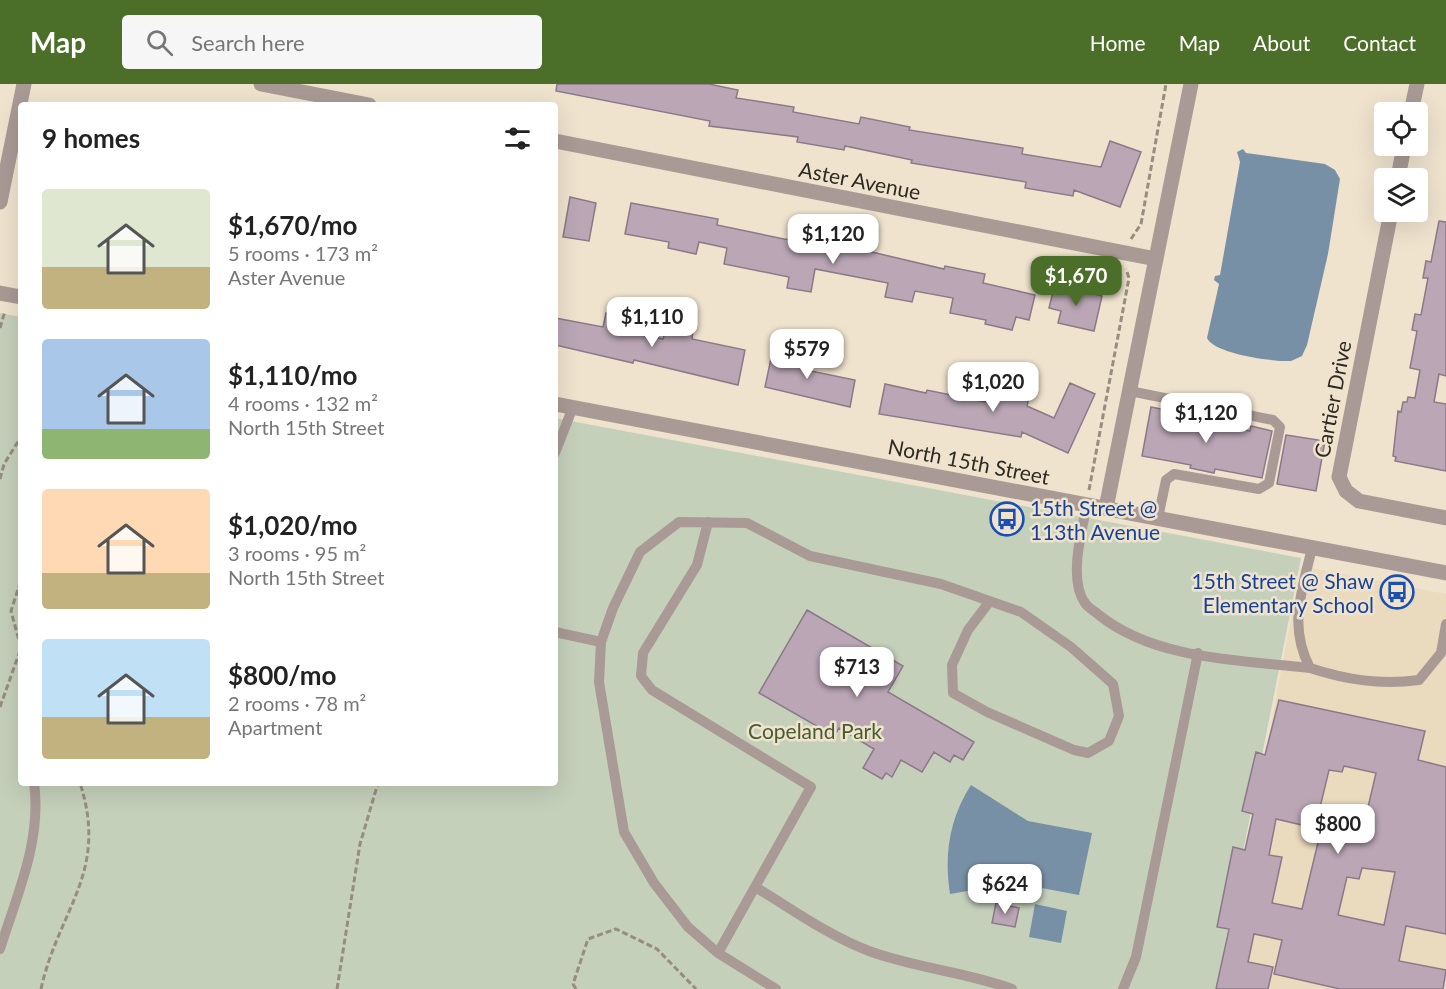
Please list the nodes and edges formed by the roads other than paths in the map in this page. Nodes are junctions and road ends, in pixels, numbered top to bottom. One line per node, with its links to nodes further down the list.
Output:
1 (24, 84): 5 (street)
2 (261, 84): 6 (street)
3 (1191, 84): 12 (street)
4 (1417, 84): 7 (street)
5 (20, 102)
6 (354, 102)
7 (1413, 102)
8 (18, 114): 10 (street)
9 (558, 142): 12 (street, Aster Avenue)
10 (0, 202)
11 (1389, 222): 22 (street, Cartier Drive)
12 (1156, 259): 15 (street)
13 (0, 293): 14 (street)
14 (18, 296)
15 (1130, 391): 20 (street); 21 (lane)
16 (558, 404): 17 (street, North 15th Street)
17 (573, 407): 18 (lane); 19 (street, North 15th Street)
18 (558, 445)
19 (1087, 504): 20 (street, North 15th Street); 30 (lane)
20 (1106, 508): 21 (street, North 15th Street)
21 (1158, 518): 24 (street, North 15th Street)
22 (1446, 518)
23 (708, 522): 26 (lane); 29 (lane); 33 (lane)
24 (1312, 548): 25 (street, North 15th Street); 31 (lane)
25 (1446, 573)
26 (990, 601): 26 (lane)
27 (1446, 624): 31 (lane)
28 (558, 633): 29 (lane)
29 (601, 642): 35 (lane)
30 (1198, 653): 31 (lane); 38 (lane)
31 (1310, 668)
32 (34, 786): 34 (lane)
33 (755, 887): 35 (lane); 37 (lane)
34 (0, 949)
35 (718, 952): 36 (lane)
36 (776, 989)
37 (1012, 989)
38 (1123, 989)

